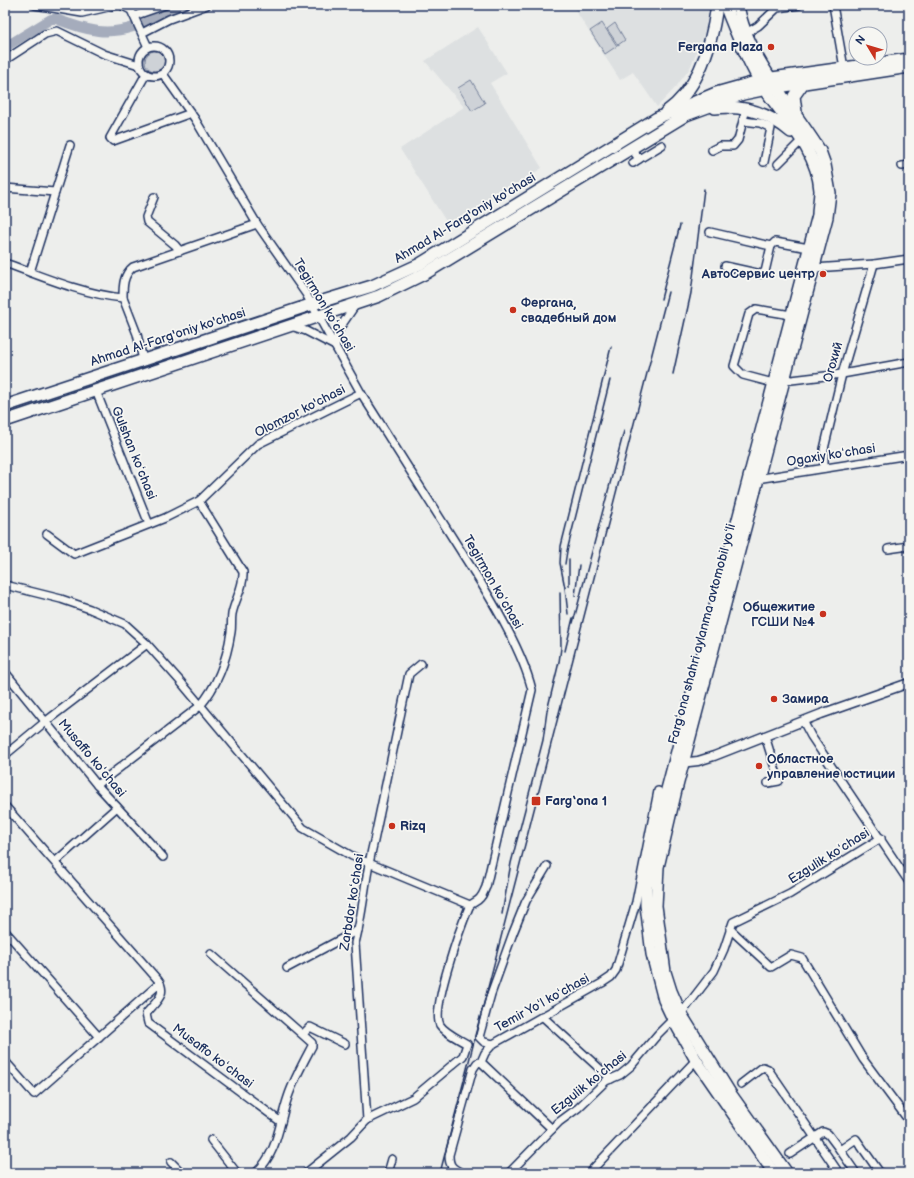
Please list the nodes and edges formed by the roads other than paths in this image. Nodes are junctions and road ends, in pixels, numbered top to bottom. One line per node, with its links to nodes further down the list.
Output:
1 (35, 5): 2 (street)
2 (117, 5)
3 (121, 5): 12 (street)
4 (165, 5): 12 (street)
5 (207, 5): 13 (street)
6 (717, 5): 30 (main road)
7 (725, 5): 25 (main road, Fargʻona shahri aylanma avtomobil yoʻli)
8 (738, 5): 14 (main road, Fargʻona shahri aylanma avtomobil yoʻli)
9 (799, 5): 11 (street)
10 (833, 5): 20 (street)
11 (780, 7): 14 (street)
12 (134, 16): 13 (street)
13 (142, 33): 15 (street)
14 (746, 33): 23 (main road, Fargʻona shahri aylanma avtomobil yoʻli)
15 (148, 47): 18 (street); 22 (street)
16 (909, 59): 20 (main road)
17 (5, 60): 18 (street)
18 (139, 65): 21 (street)
19 (909, 67): 24 (main road)
20 (844, 68): 23 (main road)
21 (146, 74): 22 (street); 28 (street)
22 (163, 74): 28 (street, Tegirmon koʻchasi)
23 (775, 82): 24 (main road); 25 (main road); 29 (main road, Fargʻona shahri aylanma avtomobil yoʻli)
24 (804, 82): 29 (main road)
25 (762, 85): 26 (main road, Ahmad Al-Farg'oniy ko'chasi); 30 (main road, Ahmad Al-Farg'oniy ko'chasi); 32 (main road, Fargʻona shahri aylanma avtomobil yoʻli)
26 (700, 109): 27 (main road); 35 (main road, Ahmad Al-Farg'oniy ko'chasi)
27 (746, 109): 31 (street); 32 (main road)
28 (191, 113): 42 (street, Tegirmon koʻchasi)
29 (797, 115): 51 (main road, Fargʻona shahri aylanma avtomobil yoʻli)
30 (657, 118): 55 (main road, Ahmad Al-Farg'oniy ko'chasi)
31 (743, 121): 36 (street); 37 (street)
32 (801, 140): 38 (street); 45 (main road, Fargʻona shahri aylanma avtomobil yoʻli)
33 (70, 145): 40 (street)
34 (662, 145): 35 (street)
35 (631, 148): 54 (main road, Ahmad Al-Farg'oniy ko'chasi)
36 (712, 150)
37 (764, 162)
38 (778, 164)
39 (5, 188): 40 (street)
40 (55, 192): 52 (street)
41 (154, 197): 46 (street)
42 (257, 224): 46 (street); 55 (street, Tegirmon koʻchasi)
43 (710, 232): 44 (street)
44 (771, 246): 45 (street); 50 (street)
45 (809, 248): 51 (main road, Fargʻona shahri aylanma avtomobil yoʻli)
46 (180, 251): 53 (street)
47 (909, 259): 49 (street)
48 (5, 263): 52 (street)
49 (874, 264): 51 (street); 62 (street, Огохий)
50 (725, 266)
51 (809, 268): 56 (main road, Fargʻona shahri aylanma avtomobil yoʻli); 63 (main road, Fargʻona shahri aylanma avtomobil yoʻli)
52 (30, 272): 53 (street)
53 (123, 298): 60 (street)
54 (356, 304): 57 (main road, Ahmad Al-Farg'oniy ko'chasi); 59 (street)
55 (310, 305): 57 (street, Tegirmon koʻchasi); 60 (main road, Ahmad Al-Farg'oniy ko'chasi)
56 (791, 315): 63 (main road, Fargʻona shahri aylanma avtomobil yoʻli); 63 (street)
57 (318, 317): 58 (main road, Ahmad Al-Farg'oniy ko'chasi); 59 (street, Tegirmon koʻchasi)
58 (291, 326): 59 (street); 64 (main road, Ahmad Al-Farg'oniy ko'chasi)
59 (335, 346): 65 (street, Tegirmon koʻchasi)
60 (143, 360): 66 (main road, Ahmad Al-Farg'oniy ko'chasi)
61 (909, 362): 62 (street)
62 (842, 374): 63 (street); 69 (street, Огохий)
63 (778, 382): 70 (main road, Fargʻona shahri aylanma avtomobil yoʻli); 86 (main road, Fargʻona shahri aylanma avtomobil yoʻli)
64 (96, 391): 67 (main road, Ahmad Al-Farg'oniy ko'chasi); 72 (street, Gulshan koʻchasi)
65 (361, 393): 71 (street, Olomzor ko'chasi); 98 (street, Tegirmon koʻchasi)
66 (5, 406)
67 (5, 421)
68 (909, 455): 69 (street, Ogaxiy koʻchasi)
69 (824, 468): 70 (street, Ogaxiy koʻchasi)
70 (756, 479): 86 (main road, Fargʻona shahri aylanma avtomobil yoʻli)
71 (199, 501): 72 (street, Olomzor ko'chasi); 81 (street)
72 (149, 524): 73 (street, Olomzor ko'chasi)
73 (47, 534)
74 (909, 546): 75 (street)
75 (888, 548)
76 (5, 585): 77 (street)
77 (147, 644): 81 (street); 83 (street)
78 (421, 664): 95 (street, Zarbdor koʻchasi)
79 (5, 672): 83 (street, Musaffo koʻchasi)
80 (909, 683): 82 (street)
81 (200, 706): 88 (street); 95 (street)
82 (803, 721): 84 (street); 92 (street)
83 (45, 722): 85 (street); 88 (street, Musaffo koʻchasi)
84 (765, 736): 86 (street); 87 (street)
85 (5, 755)
86 (678, 763): 106 (main road, Fargʻona shahri aylanma avtomobil yoʻli)
87 (768, 783)
88 (97, 784): 91 (street, Musaffo koʻchasi)
89 (658, 791): 105 (street, Temir Yoʻl koʻchasi)
90 (5, 806): 94 (street)
91 (117, 807): 93 (street, Musaffo koʻchasi); 94 (street)
92 (881, 838): 97 (street); 99 (street, Ezgulik koʻchasi)
93 (163, 857)
94 (55, 862): 104 (street)
95 (368, 863): 98 (street); 100 (street, Zarbdor koʻchasi)
96 (547, 866): 110 (street, Temir Yoʻl koʻchasi)
97 (909, 882)
98 (470, 905): 116 (street, Tegirmon koʻchasi)
99 (730, 929): 106 (street, Ezgulik koʻchasi); 117 (street)
100 (358, 930): 103 (street); 116 (street, Zarbdor koʻchasi)
101 (5, 931): 108 (street)
102 (211, 954): 107 (street)
103 (287, 968)
104 (160, 983): 108 (street); 118 (street, Musaffo koʻchasi)
105 (542, 1016): 110 (street, Temir Yoʻl koʻchasi); 114 (street)
106 (677, 1017): 111 (main road, Fargʻona shahri aylanma avtomobil yoʻli); 114 (street, Ezgulik koʻchasi); 119 (main road, Fargʻona shahri aylanma avtomobil yoʻli)
107 (303, 1034): 109 (street); 118 (street)
108 (99, 1037): 112 (street)
109 (345, 1044)
110 (492, 1044): 113 (street)
111 (696, 1060): 119 (main road, Fargʻona shahri aylanma avtomobil yoʻli); 134 (street)
112 (5, 1061)
113 (481, 1062): 120 (street); 132 (street)
114 (611, 1079): 120 (street, Ezgulik koʻchasi)
115 (741, 1084): 121 (street)
116 (367, 1120): 130 (street)
117 (909, 1121)
118 (281, 1122): 129 (street)
119 (747, 1124): 135 (main road, Fargʻona shahri aylanma avtomobil yoʻli); 136 (main road, Fargʻona shahri aylanma avtomobil yoʻli)
120 (552, 1129): 133 (street, Ezgulik koʻchasi)
121 (815, 1137): 123 (street); 124 (street); 137 (street)
122 (211, 1140): 128 (street)
123 (840, 1150): 138 (street); 139 (street)
124 (790, 1154)
125 (392, 1159): 131 (street)
126 (171, 1162): 127 (street)
127 (182, 1173)
128 (237, 1173)
129 (256, 1173)
130 (306, 1173)
131 (388, 1173)
132 (462, 1173)
133 (509, 1173)
134 (589, 1173)
135 (774, 1173)
136 (787, 1173)
137 (839, 1173)
138 (856, 1173)
139 (880, 1173)

